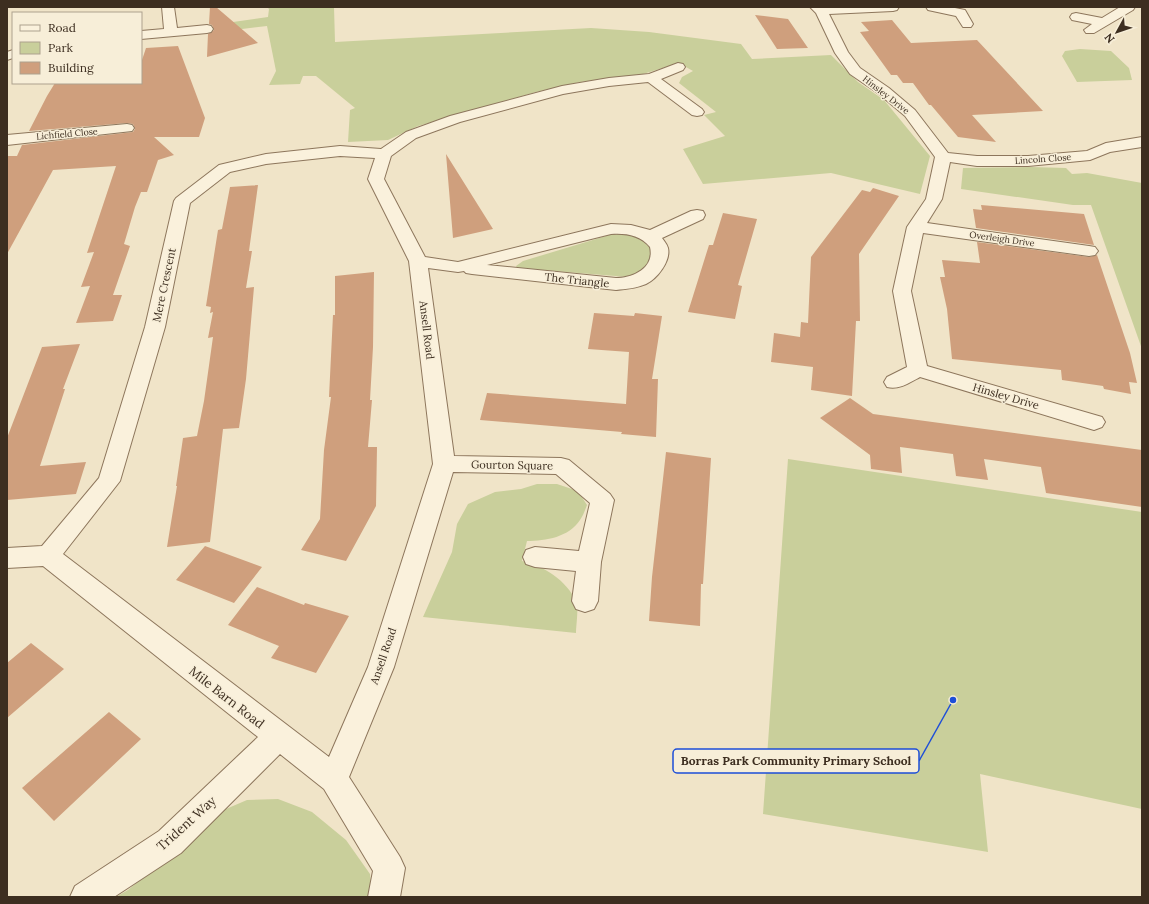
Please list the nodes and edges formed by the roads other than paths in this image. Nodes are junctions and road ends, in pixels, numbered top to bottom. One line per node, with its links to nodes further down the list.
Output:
1 (168, 7): 11 (street)
2 (893, 7): 5 (street)
3 (932, 7): 8 (street)
4 (1129, 7): 7 (street)
5 (818, 9): 20 (street, Hinsley Drive)
6 (1076, 16): 7 (street)
7 (1103, 22): 10 (street)
8 (967, 24)
9 (207, 29): 11 (street)
10 (1090, 30)
11 (171, 32): 12 (street)
12 (142, 35)
13 (678, 67): 14 (street)
14 (652, 78): 15 (street); 19 (street)
15 (697, 112)
16 (130, 129): 17 (street, Lichfield Close)
17 (7, 140)
18 (1142, 142): 20 (street, Lincoln Close)
19 (384, 154): 25 (street, Ansell Road); 31 (street, Mere Crescent)
20 (943, 157): 22 (street)
21 (697, 215): 23 (street)
22 (916, 227): 24 (street, Overleigh Drive); 27 (street)
23 (650, 237): 26 (street, The Triangle); 26 (street, The Triangle)
24 (1088, 251)
25 (418, 261): 26 (street, The Triangle); 30 (street, Ansell Road)
26 (458, 267)
27 (918, 370): 28 (street); 29 (street, Hinsley Drive)
28 (894, 382)
29 (1094, 422)
30 (444, 464): 34 (street, Gourton Square); 37 (street, Ansell Road)
31 (48, 556): 33 (street); 36 (street, Mile Barn Road)
32 (535, 557): 34 (street)
33 (7, 558)
34 (589, 562): 35 (street, Gourton Square)
35 (584, 601)
36 (277, 737): 37 (street, Mile Barn Road); 38 (street, Trident Way)
37 (334, 779): 39 (street, Mile Barn Road)
38 (86, 897)
39 (384, 897)

